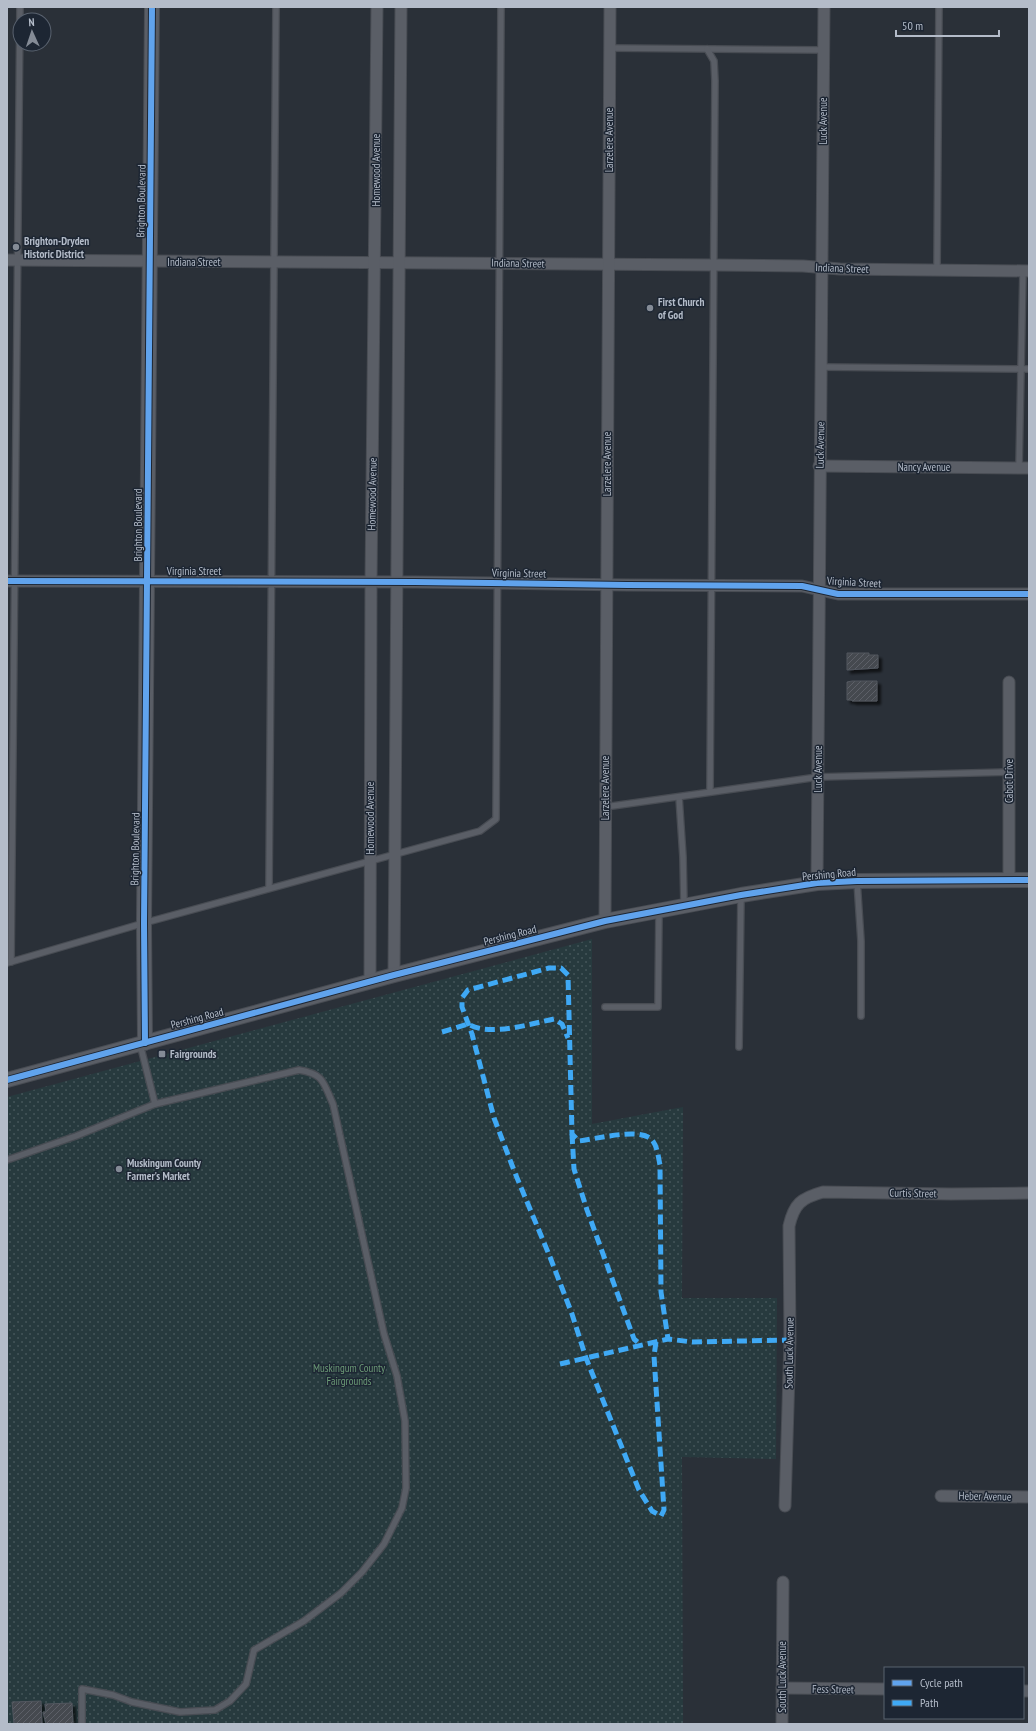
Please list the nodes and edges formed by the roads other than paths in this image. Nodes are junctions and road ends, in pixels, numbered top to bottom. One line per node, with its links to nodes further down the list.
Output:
1 (20, 7): 13 (lane)
2 (152, 7): 14 (street, Brighton Boulevard)
3 (276, 7): 15 (lane)
4 (377, 7): 16 (street, Homewood Avenue)
5 (401, 7): 17 (street)
6 (501, 7): 18 (lane)
7 (610, 7): 10 (street, Larzelere Avenue)
8 (824, 7): 12 (street, Luck Avenue)
9 (939, 7): 22 (lane)
10 (610, 48): 11 (lane); 19 (street, Larzelere Avenue)
11 (707, 49): 12 (lane); 20 (lane)
12 (823, 50): 21 (street, Luck Avenue)
13 (12, 260): 14 (street, Indiana Street); 29 (lane)
14 (150, 261): 15 (street, Indiana Street); 30 (street, Brighton Boulevard)
15 (275, 262): 16 (street, Indiana Street); 31 (lane)
16 (375, 263): 17 (street, Indiana Street); 32 (street, Homewood Avenue)
17 (399, 263): 18 (street, Indiana Street); 33 (street)
18 (500, 263): 19 (street, Indiana Street); 34 (lane)
19 (608, 264): 20 (street, Indiana Street); 35 (street, Larzelere Avenue)
20 (715, 264): 21 (street, Indiana Street); 36 (lane)
21 (822, 268): 22 (street, Indiana Street); 24 (street, Luck Avenue)
22 (937, 269): 23 (street, Indiana Street)
23 (1026, 271): 25 (lane)
24 (821, 367): 25 (lane); 27 (street, Luck Avenue)
25 (1021, 369): 26 (lane); 28 (lane)
26 (1029, 369)
27 (819, 466): 28 (street, Nancy Avenue); 37 (street, Luck Avenue)
28 (1024, 468)
29 (11, 581): 30 (street, Virginia Street); 57 (lane)
30 (148, 581): 31 (street, Virginia Street); 56 (street, Brighton Boulevard)
31 (271, 581): 32 (street, Virginia Street); 51 (lane)
32 (371, 582): 33 (street, Virginia Street); 46 (street, Homewood Avenue)
33 (397, 582): 34 (street, Virginia Street); 45 (street)
34 (498, 583): 35 (street, Virginia Street); 45 (lane)
35 (606, 585): 36 (street, Virginia Street); 44 (street, Larzelere Avenue)
36 (711, 586): 37 (street, Virginia Street); 42 (lane)
37 (819, 590): 38 (street, Virginia Street); 41 (street, Luck Avenue)
38 (1029, 594)
39 (1009, 682): 40 (street, Cabot Drive)
40 (1009, 772): 41 (lane); 47 (street, Cabot Drive)
41 (818, 777): 42 (lane); 50 (street, Luck Avenue)
42 (710, 791): 43 (lane)
43 (679, 797): 44 (lane); 53 (lane)
44 (604, 807): 55 (street, Larzelere Avenue)
45 (395, 854): 46 (lane); 58 (street)
46 (370, 862): 51 (lane); 59 (street, Homewood Avenue)
47 (1009, 880): 48 (street, Pershing Road); 49 (street, Pershing Road)
48 (1029, 880)
49 (857, 881): 50 (street, Pershing Road); 61 (lane)
50 (818, 883): 52 (street, Pershing Road)
51 (269, 888): 56 (lane)
52 (741, 895): 53 (street, Pershing Road); 63 (lane)
53 (684, 905): 54 (street, Pershing Road)
54 (659, 910): 55 (street, Pershing Road); 60 (lane)
55 (605, 920): 58 (street, Pershing Road)
56 (144, 923): 57 (lane); 62 (street, Brighton Boulevard)
57 (9, 962)
58 (394, 975): 59 (street, Pershing Road)
59 (370, 982): 62 (street, Pershing Road)
60 (605, 1007)
61 (861, 1016)
62 (142, 1043): 64 (street, Pershing Road); 65 (lane)
63 (739, 1047)
64 (7, 1080)
65 (155, 1104): 66 (lane); 75 (lane)
66 (7, 1160)
67 (1029, 1193): 68 (street, Curtis Street)
68 (800, 1202): 71 (street, South Luck Avenue)
69 (941, 1496): 70 (street, Heber Avenue)
70 (1029, 1497)
71 (785, 1506)
72 (783, 1582): 73 (street, South Luck Avenue)
73 (782, 1688): 74 (street, Fess Street); 76 (street, South Luck Avenue)
74 (884, 1690)
75 (82, 1724)
76 (782, 1724)

